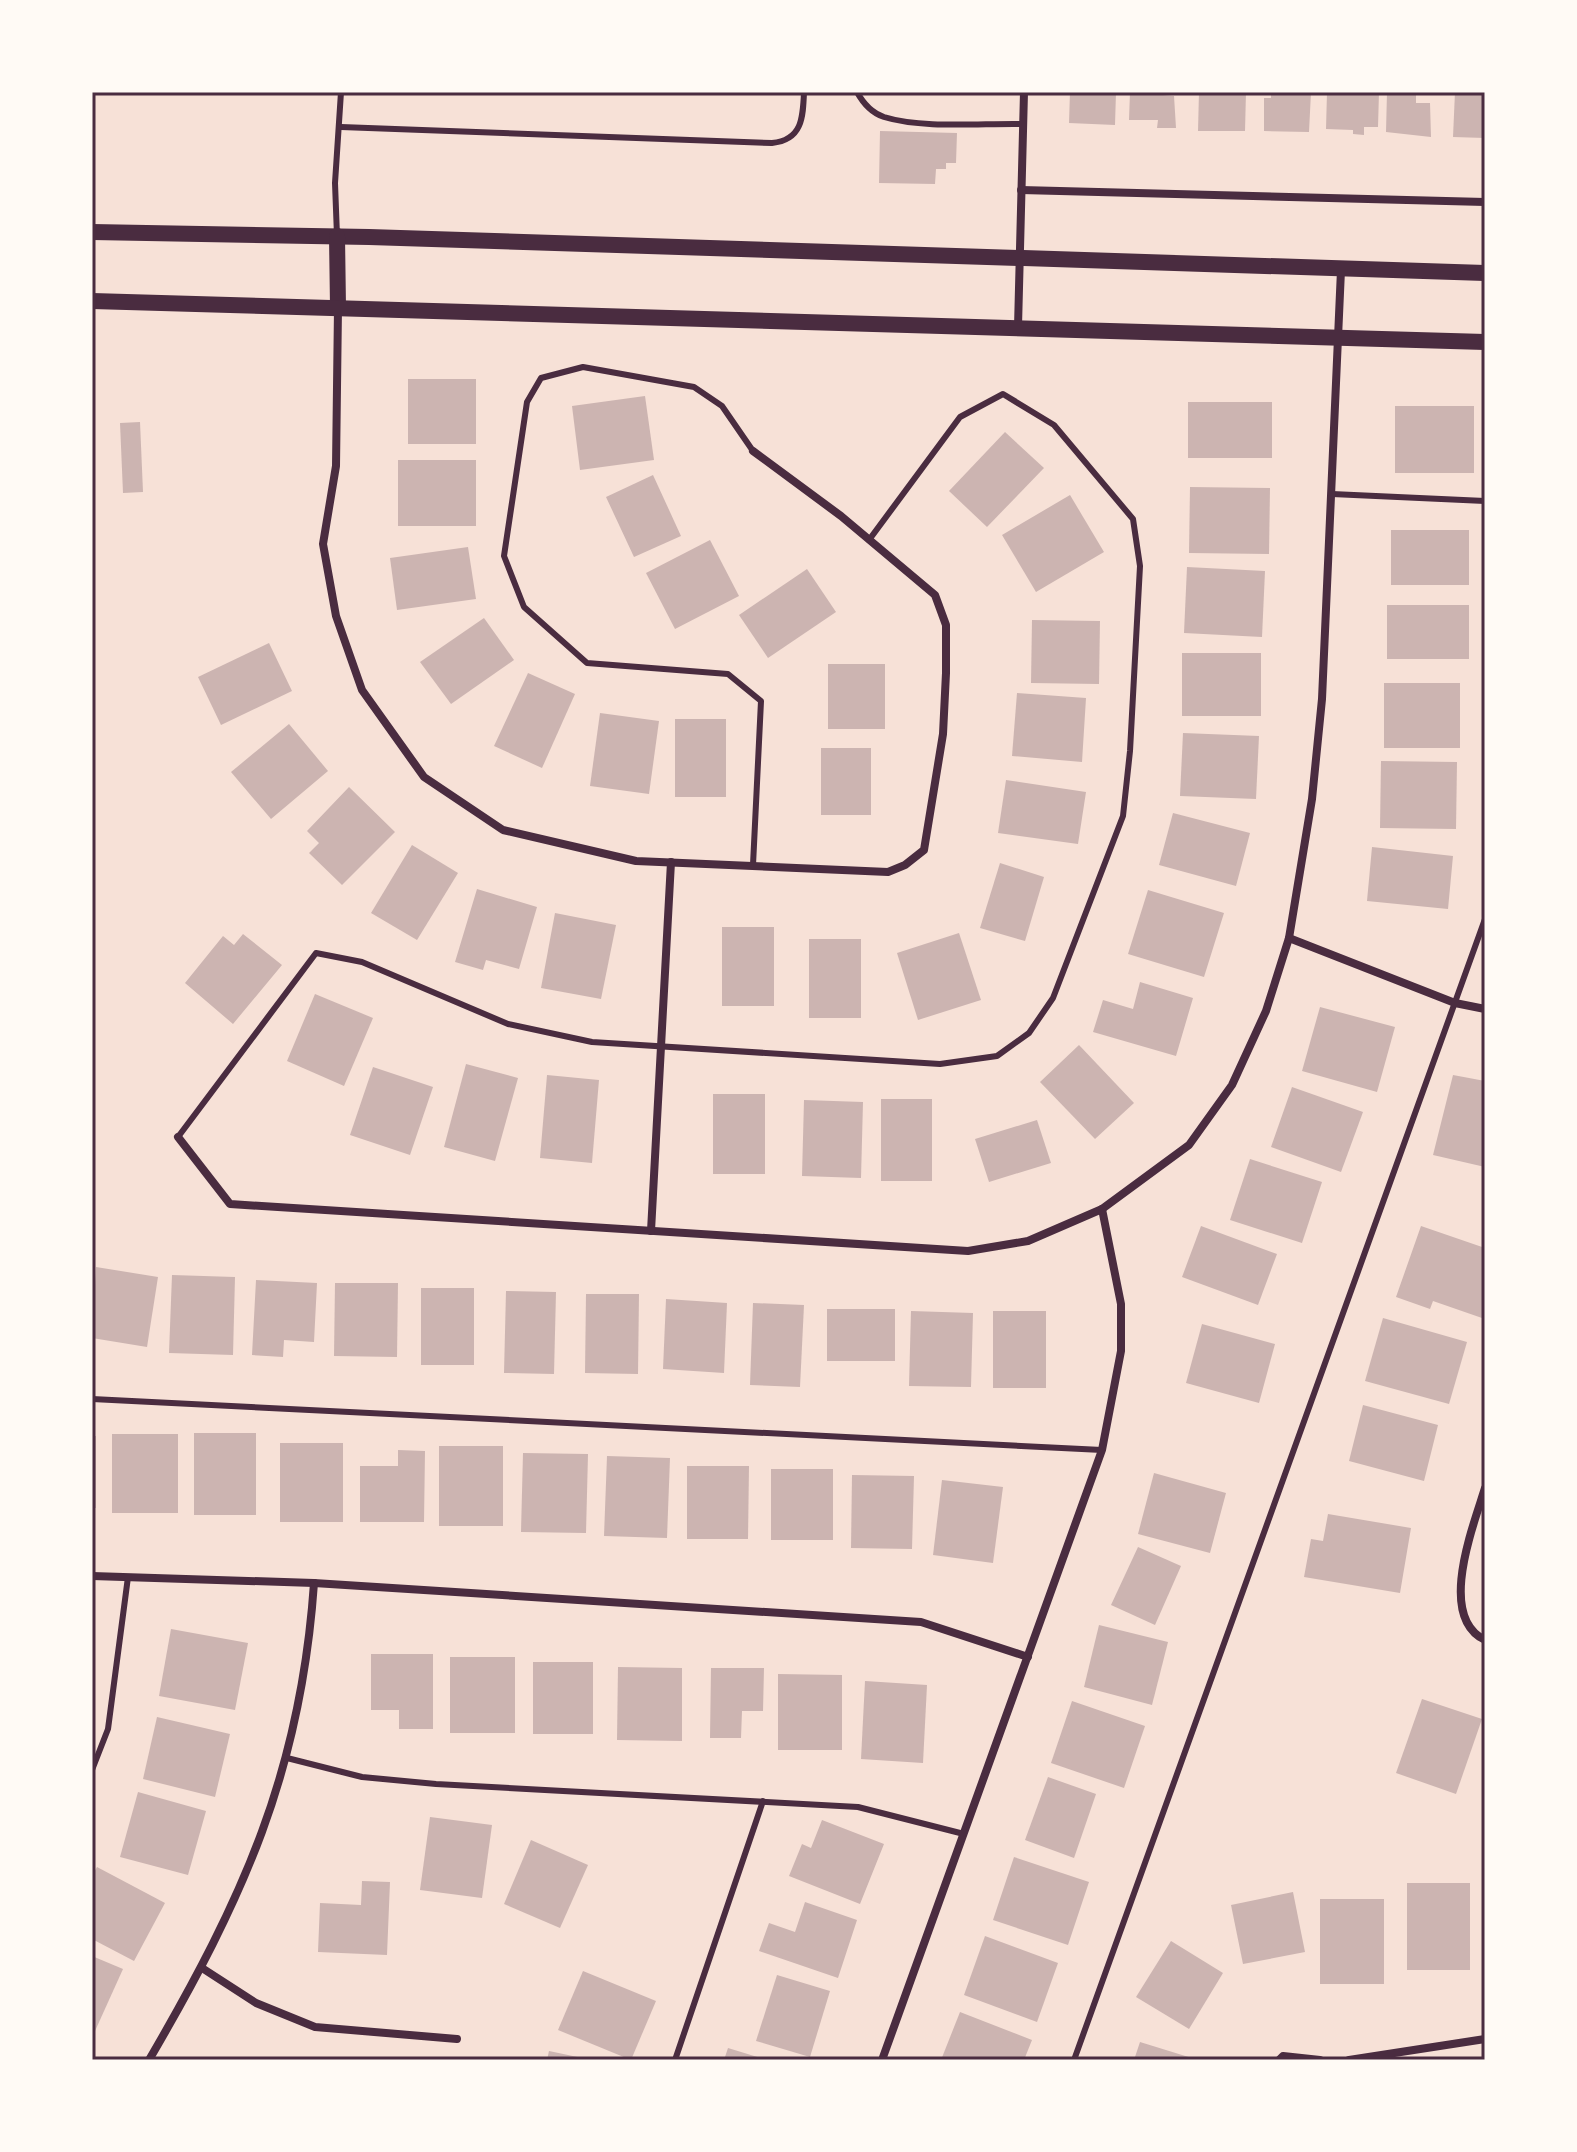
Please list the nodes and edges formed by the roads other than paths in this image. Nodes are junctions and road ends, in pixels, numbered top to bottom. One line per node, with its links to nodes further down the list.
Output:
1 (341, 92): 6 (lane)
2 (804, 92): 6 (lane)
3 (857, 92): 5 (lane)
4 (1024, 92): 5 (street)
5 (1023, 124): 7 (street)
6 (341, 127): 10 (lane)
7 (1021, 190): 8 (street); 11 (street)
8 (1485, 202)
9 (92, 232): 10 (main road)
10 (337, 236): 11 (main road); 15 (main road)
11 (1019, 258): 12 (main road); 16 (street)
12 (1341, 270): 13 (main road); 17 (street)
13 (1485, 273)
14 (92, 301): 15 (main road)
15 (338, 307): 16 (main road); 23 (street)
16 (1018, 327): 17 (main road)
17 (1339, 336): 18 (main road); 20 (street)
18 (1485, 342)
19 (753, 451): 22 (street); 24 (lane)
20 (1332, 494): 21 (lane); 26 (street)
21 (1485, 501)
22 (869, 540): 24 (street); 29 (lane)
23 (671, 862): 24 (street); 29 (street)
24 (753, 865)
25 (1485, 919): 27 (lane)
26 (1289, 938): 27 (street); 31 (street)
27 (1455, 1003): 28 (street); 52 (lane)
28 (1485, 1009)
29 (661, 1045): 30 (lane); 32 (street)
30 (178, 1137): 32 (street)
31 (1102, 1209): 32 (street); 34 (street)
32 (651, 1231)
33 (92, 1399): 34 (lane)
34 (1102, 1450): 40 (street)
35 (1485, 1488): 39 (street)
36 (92, 1576): 37 (street)
37 (128, 1577): 38 (street); 42 (lane)
38 (314, 1583): 40 (street); 41 (street)
39 (1485, 1640)
40 (1028, 1657): 44 (street)
41 (287, 1758): 43 (lane); 45 (street)
42 (92, 1770)
43 (763, 1801): 44 (lane); 50 (lane)
44 (964, 1834): 51 (street)
45 (202, 1968): 46 (street); 49 (street)
46 (457, 2039)
47 (1485, 2039): 54 (street)
48 (1281, 2058): 53 (street)
49 (149, 2060)
50 (675, 2060)
51 (882, 2060)
52 (1074, 2060)
53 (1320, 2060)
54 (1349, 2060)

